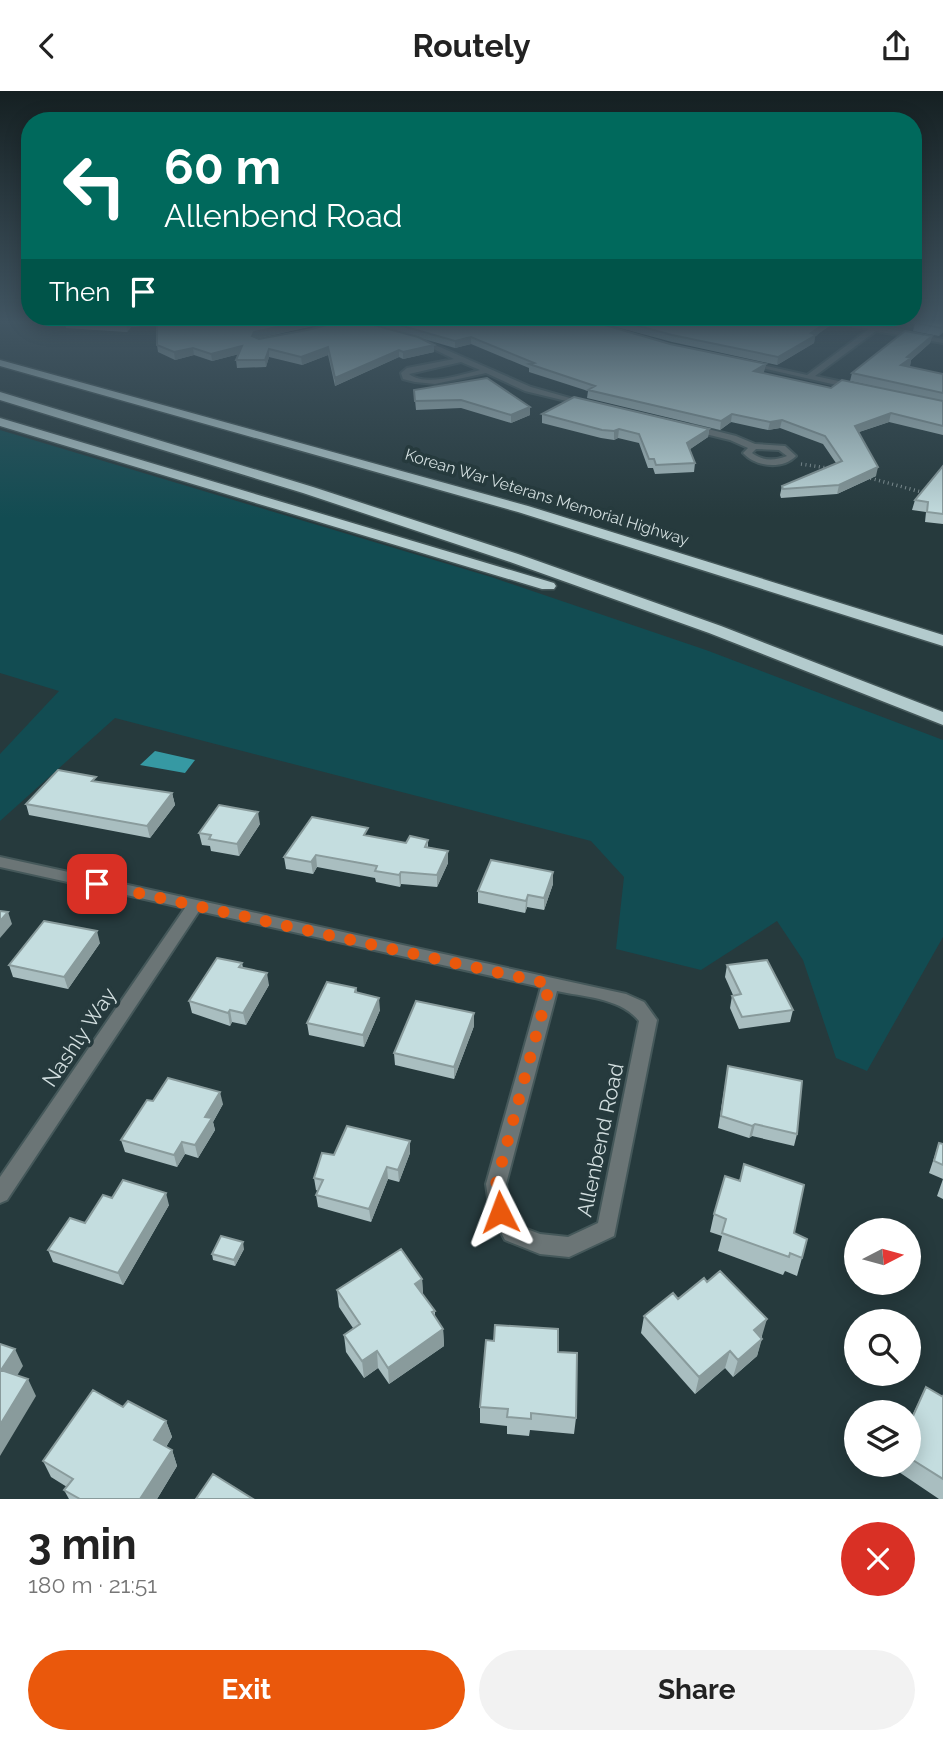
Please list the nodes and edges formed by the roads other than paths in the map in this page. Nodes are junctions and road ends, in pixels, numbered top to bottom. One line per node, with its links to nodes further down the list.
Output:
1 (90, 387): 10 (highway, Korean War Veterans Memorial Highway)
2 (523, 387): 6 (street)
3 (852, 387): 4 (street)
4 (862, 389)
5 (0, 397): 11 (highway)
6 (599, 407)
7 (0, 422): 11 (highway)
8 (679, 425): 9 (street)
9 (754, 447): 9 (street)
10 (943, 641)
11 (865, 689): 12 (highway)
12 (943, 719)
13 (0, 862): 14 (street, Allenbend Road)
14 (195, 905): 15 (street, Allenbend Road); 16 (street, Nashly Way)
15 (550, 984): 15 (street, Allenbend Road)
16 (0, 1195)

